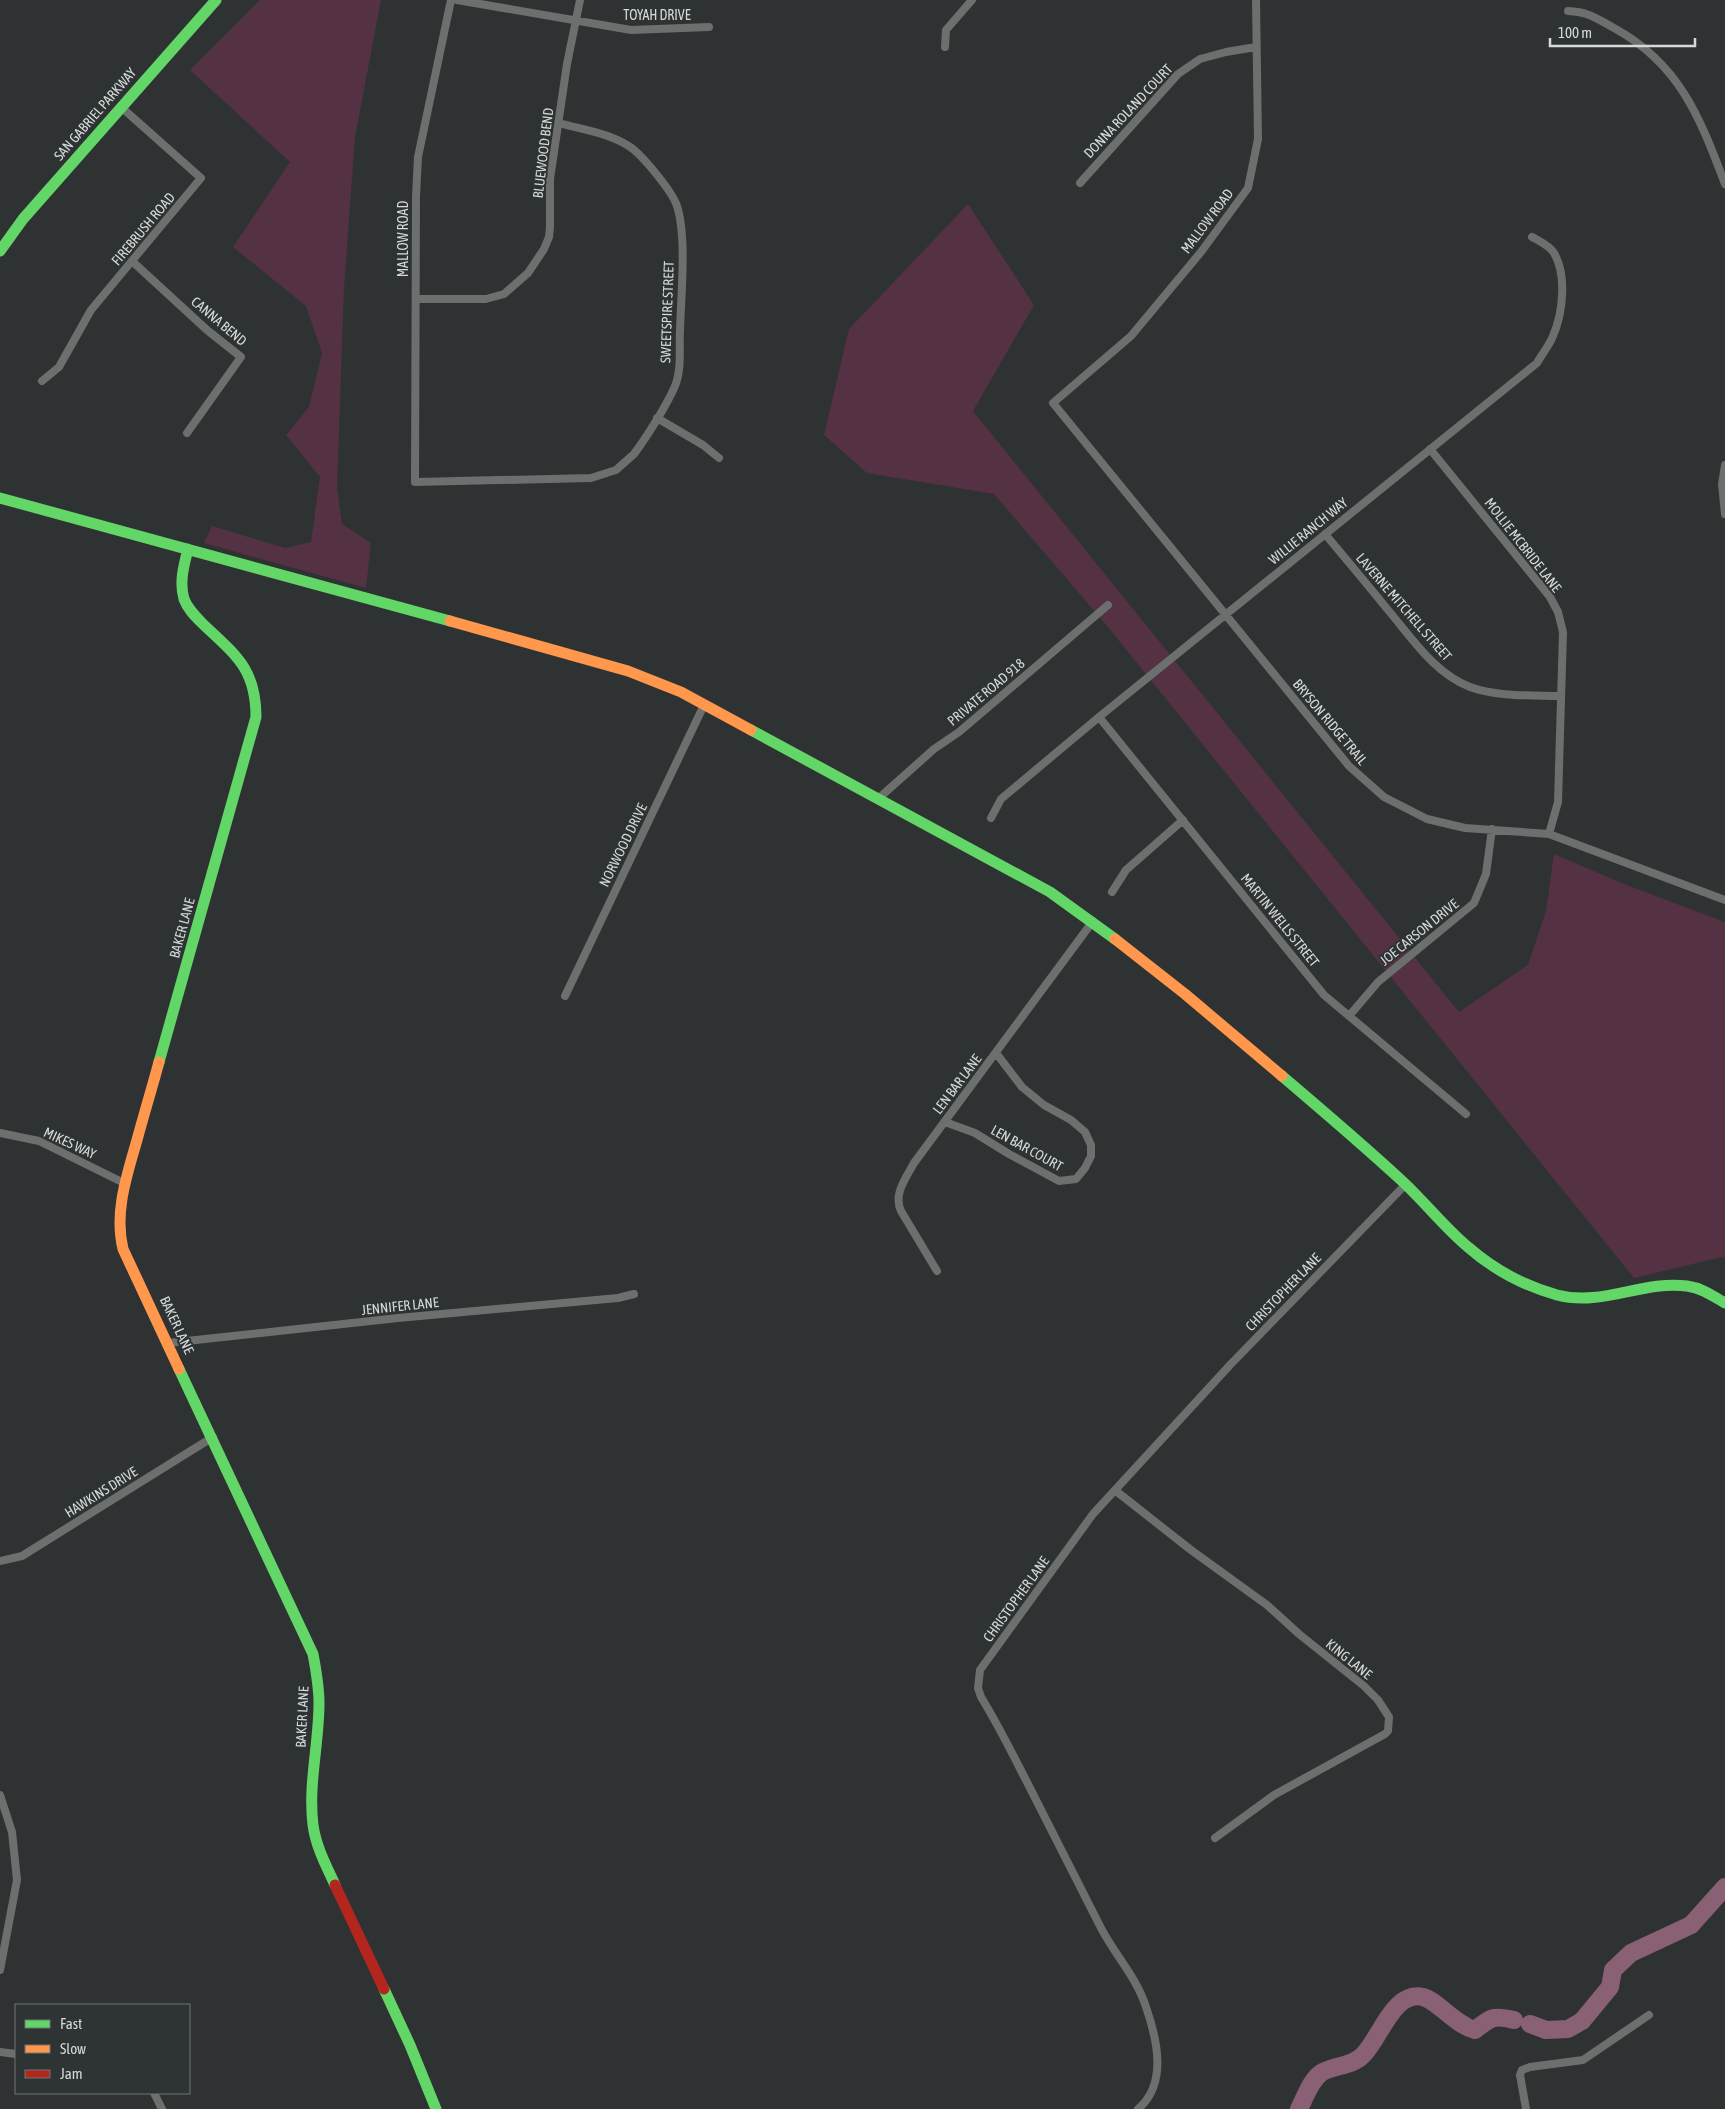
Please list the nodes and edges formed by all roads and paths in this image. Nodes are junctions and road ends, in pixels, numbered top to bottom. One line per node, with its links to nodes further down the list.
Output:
1 (216, 0): 12 (street, SAN GABRIEL PARKWAY)
2 (451, 0): 19 (street, MALLOW ROAD)
3 (457, 0): 8 (street, TOYAH DRIVE)
4 (580, 0): 8 (street, BLUEWOOD BEND)
5 (972, 0): 11 (street)
6 (1256, 0): 10 (street, MALLOW ROAD)
7 (1568, 11): 15 (street)
8 (575, 20): 9 (street, TOYAH DRIVE); 13 (street, BLUEWOOD BEND)
9 (710, 27)
10 (1256, 47): 14 (street, DONNA ROLAND COURT); 21 (street, MALLOW ROAD)
11 (945, 48)
12 (121, 107): 17 (street, SAN GABRIEL PARKWAY); 18 (street, FIREBRUSH ROAD)
13 (559, 124): 19 (street, BLUEWOOD BEND); 22 (street, SWEETSPIRE STREET)
14 (1080, 183)
15 (1725, 184)
16 (1532, 237): 24 (street, WILLIE RANCH WAY)
17 (0, 251)
18 (133, 262): 20 (street, FIREBRUSH ROAD); 23 (street, CANNA BEND)
19 (416, 299): 27 (street, MALLOW ROAD)
20 (42, 381)
21 (1054, 403): 33 (street, BRYSON RIDGE TRAIL)
22 (657, 418): 25 (street); 27 (street, SWEETSPIRE STREET)
23 (187, 433)
24 (1430, 449): 30 (street, WILLIE RANCH WAY); 34 (street, MOLLIE MCBRIDE LANE)
25 (719, 458)
26 (1725, 465): 29 (street)
27 (415, 482)
28 (0, 498): 31 (street)
29 (1725, 514)
30 (1325, 534): 33 (street, WILLIE RANCH WAY); 34 (street, LAVERNE MITCHELL STREET)
31 (188, 549): 35 (street); 51 (street, BAKER LANE)
32 (1108, 605): 37 (street, PRIVATE ROAD 918)
33 (1225, 614): 36 (street, WILLIE RANCH WAY); 40 (street, BRYSON RIDGE TRAIL)
34 (1560, 696): 41 (street, MOLLIE MCBRIDE LANE)
35 (704, 705): 37 (street); 45 (street, NORWOOD DRIVE)
36 (1099, 717): 38 (street, WILLIE RANCH WAY); 39 (street, MARTIN WELLS STREET)
37 (879, 798): 44 (street)
38 (991, 818)
39 (1183, 820): 42 (street); 46 (street, MARTIN WELLS STREET)
40 (1492, 829): 41 (street, BRYSON RIDGE TRAIL); 46 (street, JOE CARSON DRIVE)
41 (1549, 834): 43 (street, BRYSON RIDGE TRAIL)
42 (1112, 892)
43 (1725, 900)
44 (1093, 921): 47 (street, LEN BAR LANE); 52 (street)
45 (566, 996)
46 (1349, 1016): 48 (street, MARTIN WELLS STREET)
47 (996, 1053): 49 (street, LEN BAR LANE); 49 (street, LEN BAR COURT)
48 (1466, 1114)
49 (945, 1122): 53 (street, LEN BAR LANE)
50 (0, 1133): 51 (street, MIKES WAY)
51 (126, 1184): 56 (street, BAKER LANE)
52 (1406, 1184): 55 (street); 58 (street, CHRISTOPHER LANE)
53 (937, 1271)
54 (634, 1294): 56 (street, JENNIFER LANE)
55 (1725, 1303)
56 (168, 1343): 57 (street, BAKER LANE)
57 (212, 1437): 59 (street, HAWKINS DRIVE); 68 (street, BAKER LANE)
58 (1116, 1491): 61 (street, KING LANE); 69 (street, CHRISTOPHER LANE)
59 (0, 1561)
60 (0, 1795): 62 (street)
61 (1215, 1838)
62 (0, 1970)
63 (1648, 2015): 70 (street)
64 (0, 2052): 65 (street)
65 (15, 2054)
66 (154, 2094): 67 (street)
67 (162, 2109)
68 (436, 2109)
69 (1138, 2109)
70 (1526, 2109)

